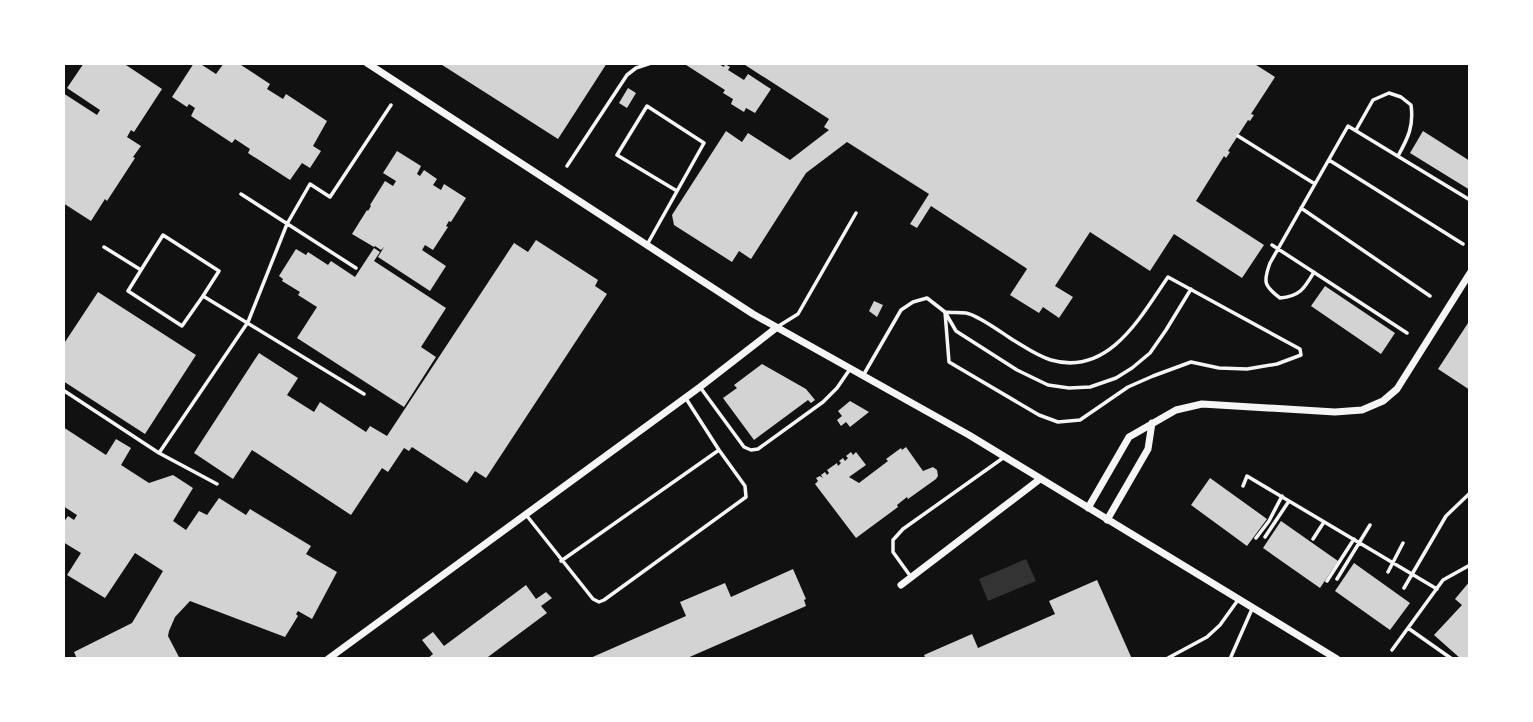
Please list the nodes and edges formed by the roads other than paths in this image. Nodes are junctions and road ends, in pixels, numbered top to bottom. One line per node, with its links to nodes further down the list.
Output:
1 (367, 63): 4 (street)
2 (677, 191): 2 (lane); 4 (lane)
3 (856, 213): 8 (lane)
4 (647, 245): 8 (street)
5 (1470, 273): 13 (street)
6 (1191, 289): 7 (lane); 7 (lane); 7 (lane)
7 (945, 312): 10 (lane)
8 (776, 328): 9 (street); 11 (street)
9 (850, 369): 10 (street); 11 (lane)
10 (863, 376): 15 (street)
11 (700, 387): 12 (street)
12 (685, 397): 14 (lane); 18 (street)
13 (1152, 423): 17 (street); 19 (street)
14 (719, 450): 20 (lane); 20 (lane)
15 (1004, 457): 16 (street); 21 (lane)
16 (1040, 479): 17 (street); 21 (street)
17 (1088, 508): 19 (street)
18 (526, 514): 20 (lane); 26 (street)
19 (1107, 520): 23 (street)
20 (561, 561)
21 (911, 577): 22 (street)
22 (901, 585)
23 (1238, 600): 24 (street); 25 (lane)
24 (1252, 609): 27 (lane); 28 (street)
25 (1168, 658)
26 (328, 659)
27 (1230, 659)
28 (1337, 659)

